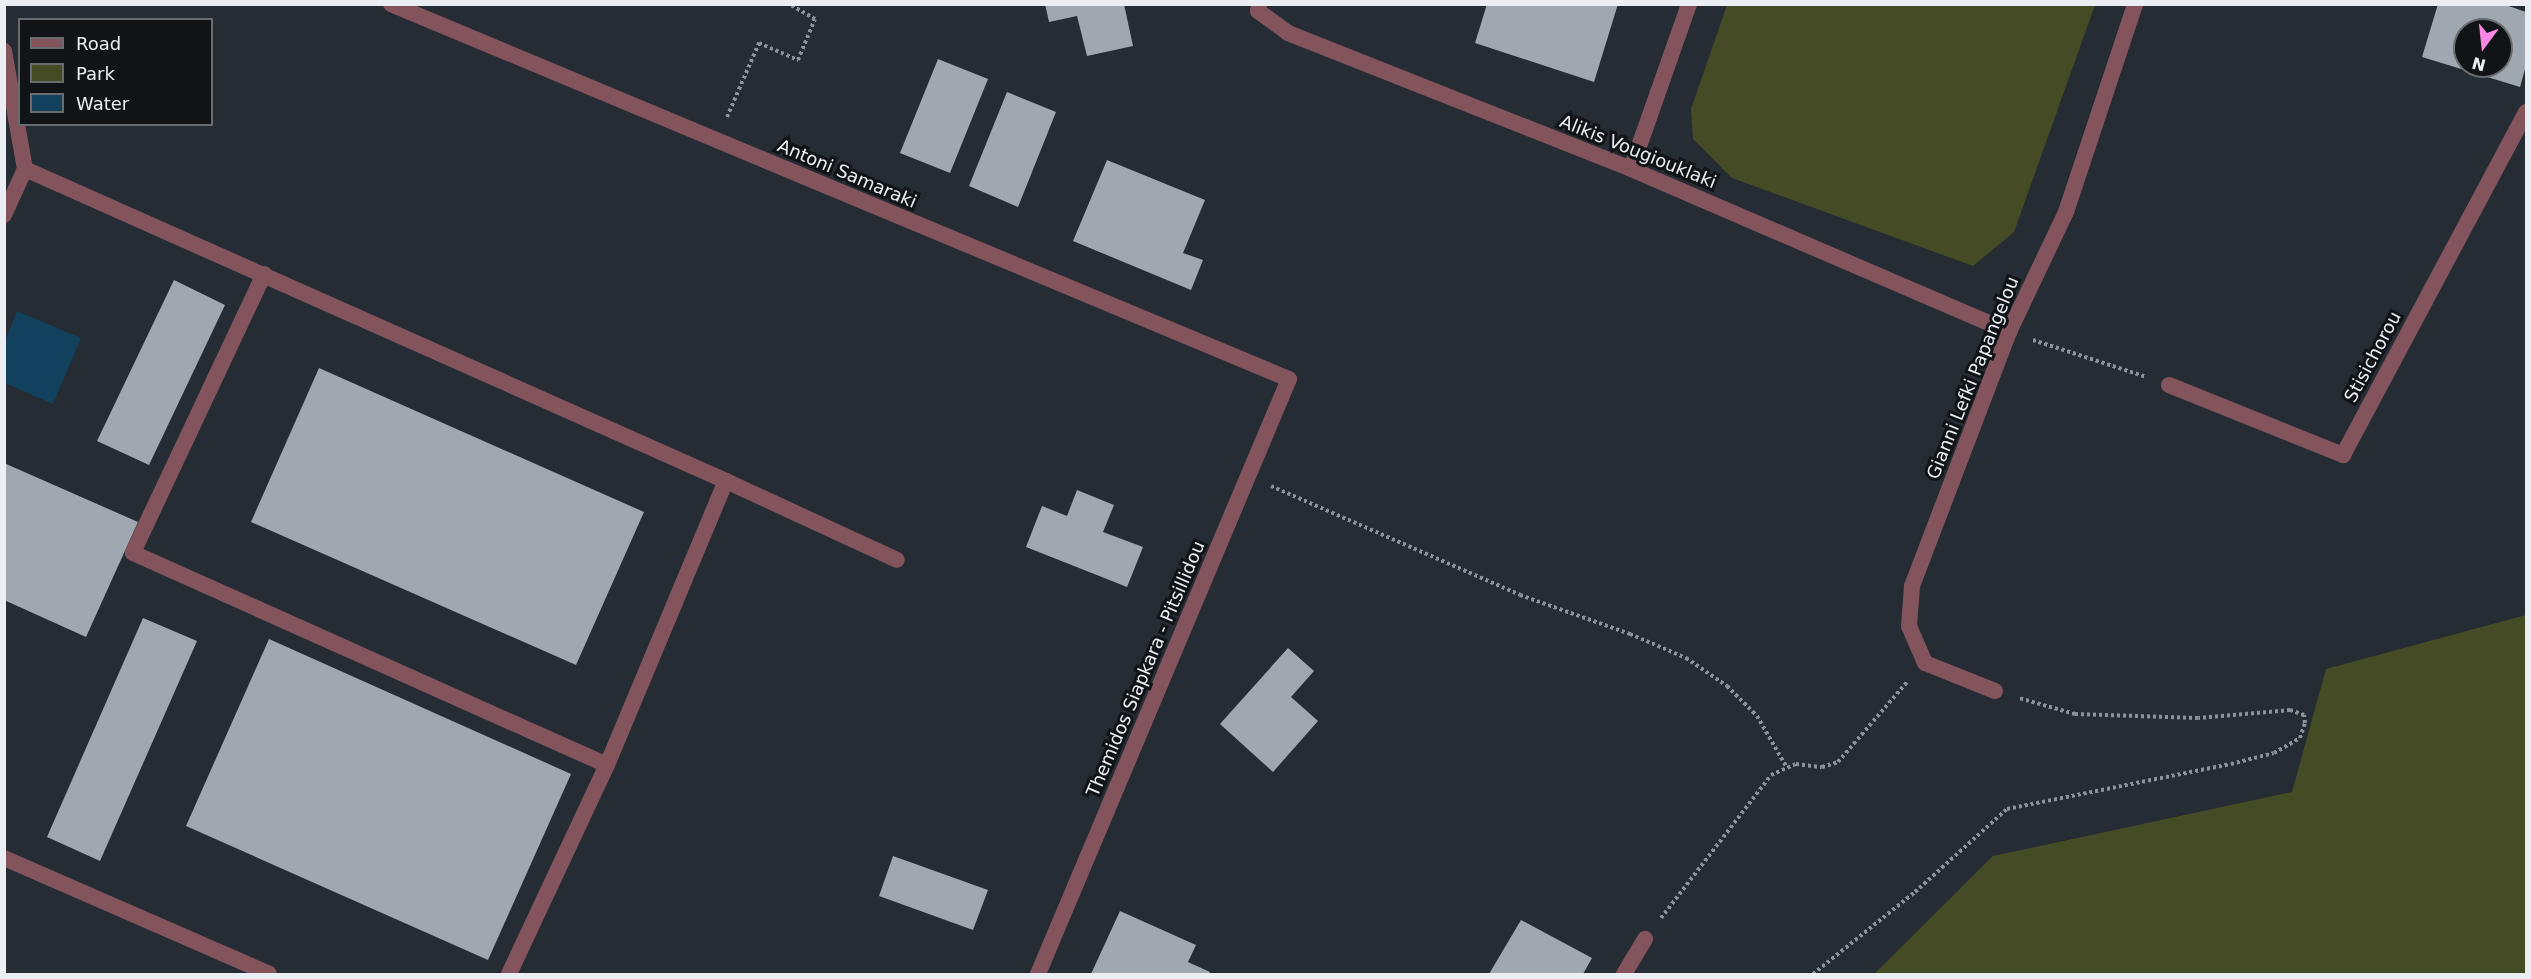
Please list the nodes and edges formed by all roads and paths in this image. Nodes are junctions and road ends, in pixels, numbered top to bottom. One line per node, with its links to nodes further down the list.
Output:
1 (391, 4): 8 (street, Antoni Samaraki)
2 (789, 4): 8 (path)
3 (1259, 4): 10 (street, Alikis Vougiouklaki)
4 (1689, 4): 10 (street)
5 (2135, 4): 13 (street, Gianni Lefki Papangelou)
6 (4, 51): 9 (street)
7 (2526, 112): 15 (street, Stisichorou)
8 (717, 141): 14 (street, Antoni Samaraki)
9 (25, 169): 11 (street); 12 (street)
10 (1631, 169): 13 (street, Alikis Vougiouklaki)
11 (4, 215)
12 (264, 274): 17 (street); 21 (street)
13 (2009, 332): 15 (path); 19 (street, Gianni Lefki Papangelou)
14 (1288, 379): 16 (street, Themidos Siapkara - Pitsillidou)
15 (2169, 385)
16 (1248, 476): 22 (path); 27 (street, Themidos Siapkara - Pitsillidou)
17 (726, 481): 18 (street); 21 (street)
18 (897, 560)
19 (1925, 663): 20 (street); 22 (path)
20 (1995, 691): 29 (path)
21 (607, 765): 26 (street)
22 (1785, 766): 24 (path)
23 (4, 858): 25 (street)
24 (1645, 939): 28 (street)
25 (269, 975)
26 (509, 975)
27 (1038, 975)
28 (1624, 975)
29 (1813, 975)

